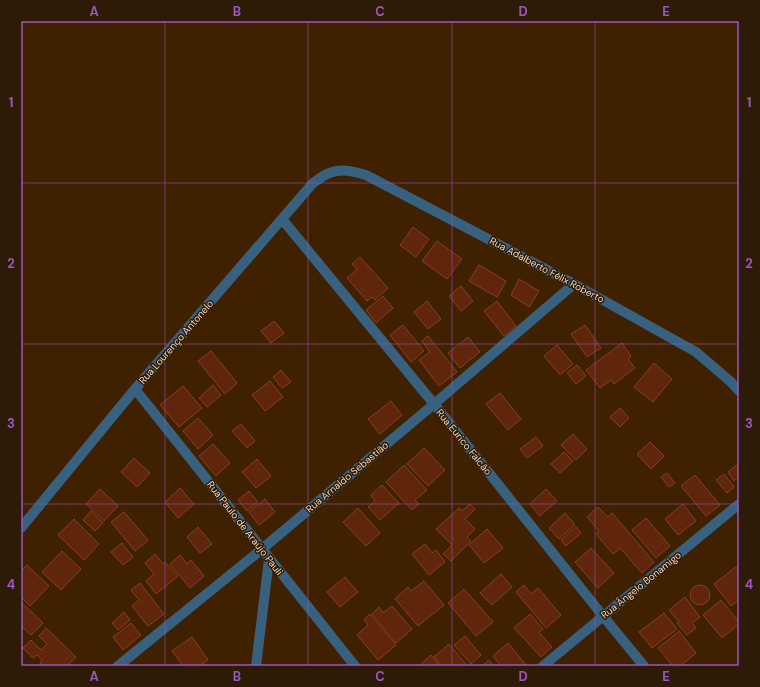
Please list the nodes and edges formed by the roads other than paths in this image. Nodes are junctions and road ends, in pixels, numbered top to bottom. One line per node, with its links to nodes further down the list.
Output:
1 (342, 170): 2 (street, Rua Lourenço Antonelo); 3 (street, Rua Adalberto Félix Roberto)
2 (282, 219): 4 (street, Rua Lourenço Antonelo); 6 (street, Rua Eurico Falcão)
3 (574, 284): 5 (street, Rua Adalberto Félix Roberto); 6 (street, Rua Arnaldo Sebastião)
4 (135, 389): 8 (street, Rua Lourenço Antonelo); 9 (street, Rua Paulo de Araújo Pauli)
5 (739, 392)
6 (434, 404): 9 (street, Rua Arnaldo Sebastião); 11 (street, Rua Eurico Falcão)
7 (739, 504): 11 (street, Rua Ângelo Bonamigo)
8 (21, 528)
9 (262, 549): 10 (street, Rua Paulo de Araújo Pauli); 12 (street, Rua Arnaldo Sebastião)
10 (269, 559): 13 (street); 14 (street, Rua Paulo de Araújo Pauli)
11 (603, 616): 15 (street, Rua Ângelo Bonamigo); 16 (street, Rua Eurico Falcão)
12 (118, 666)
13 (256, 666)
14 (355, 666)
15 (543, 666)
16 (644, 666)

